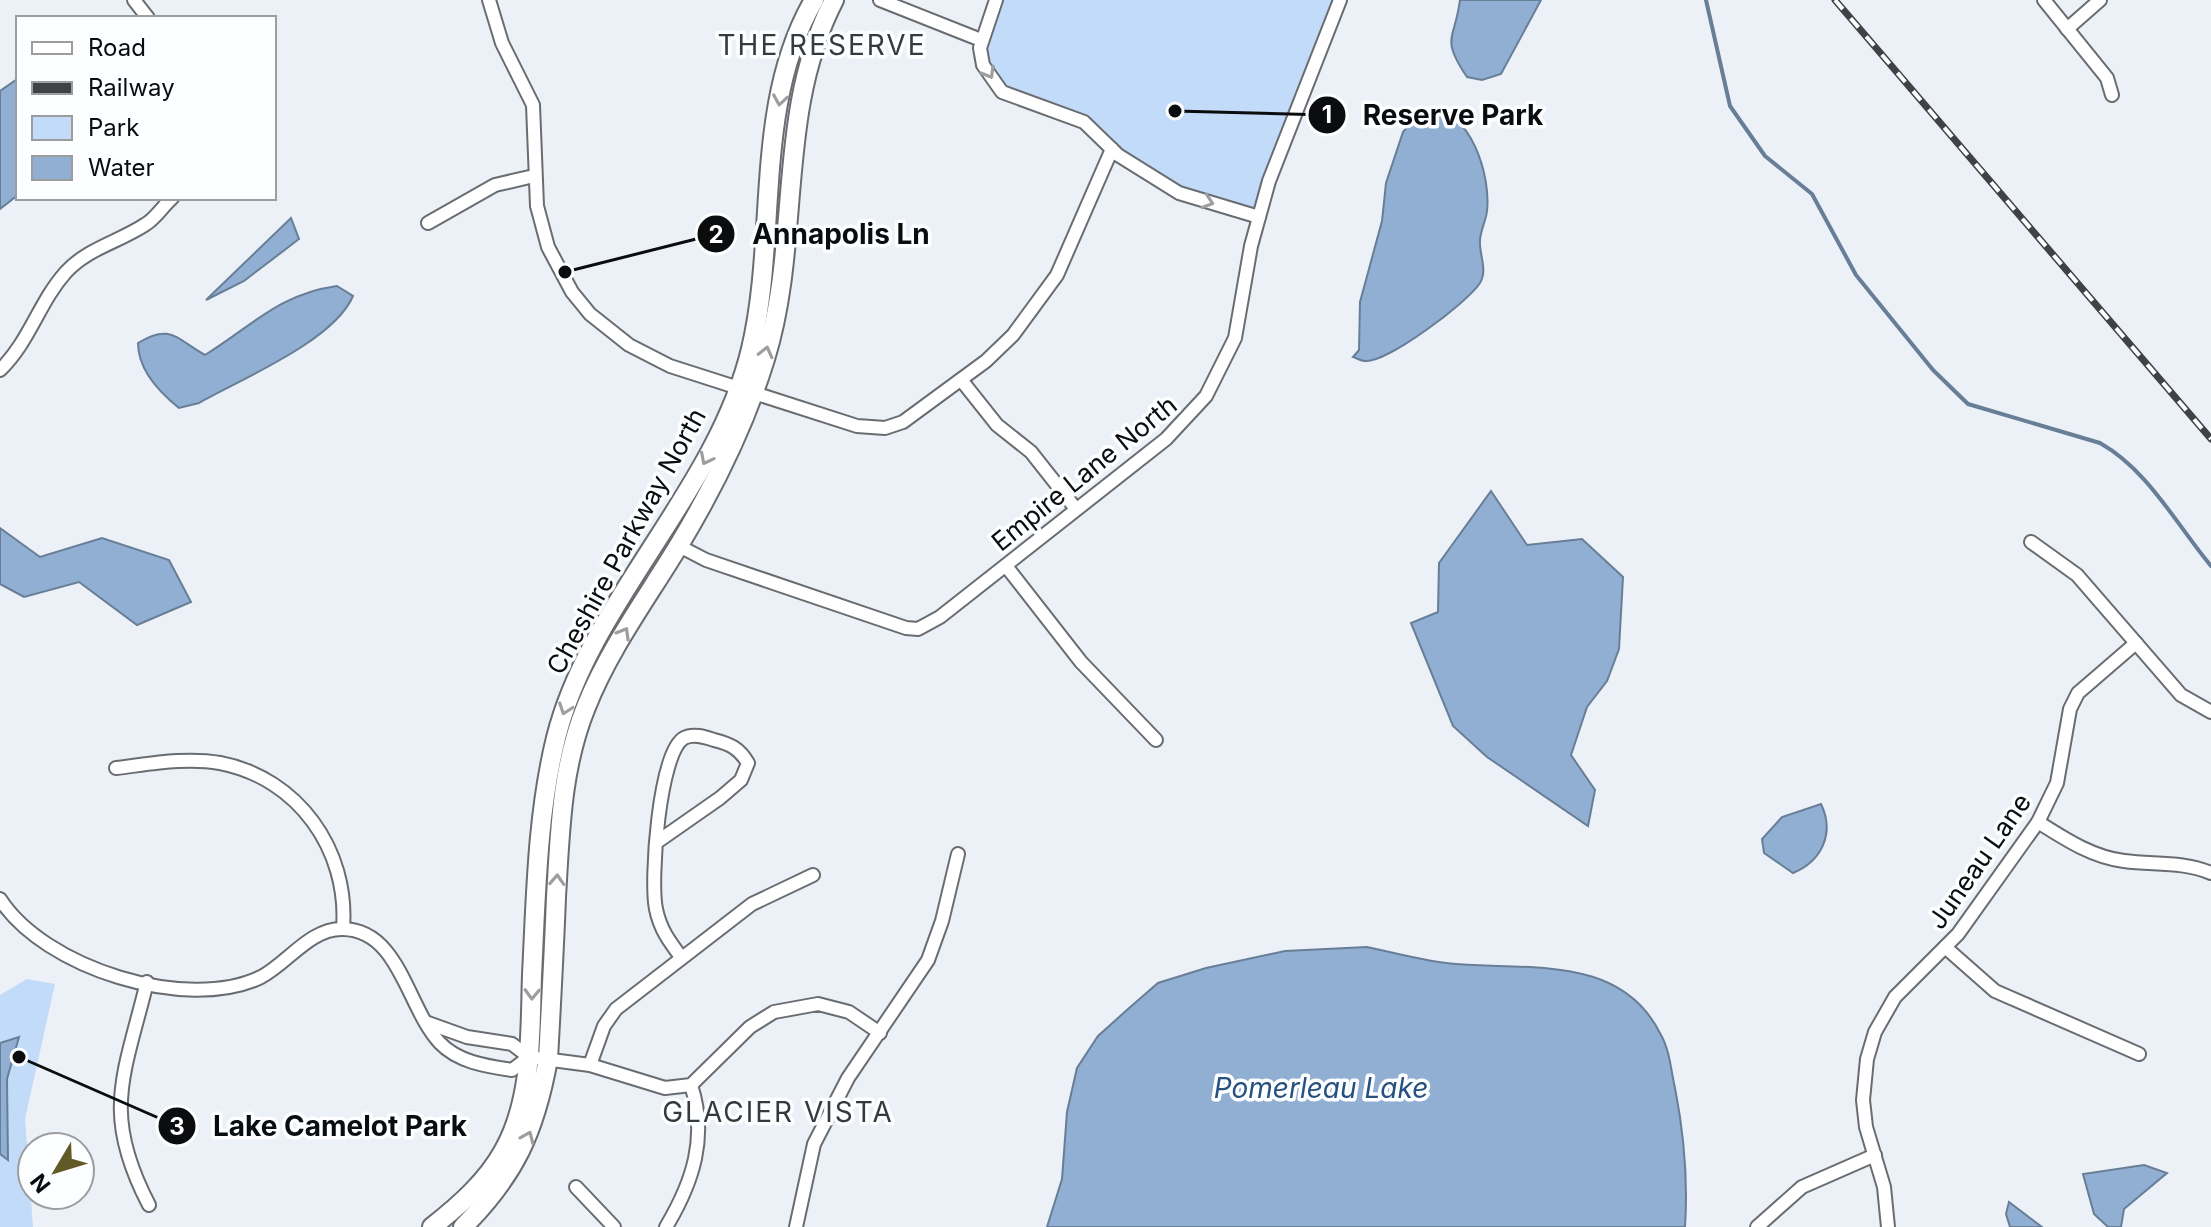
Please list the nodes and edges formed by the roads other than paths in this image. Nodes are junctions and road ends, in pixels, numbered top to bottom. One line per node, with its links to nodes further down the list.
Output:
1 (134, 0): 10 (street)
2 (489, 0): 15 (street)
3 (814, 0): 21 (street, Cheshire Parkway North, one-way to 21)
4 (834, 0): 21 (street, Cheshire Parkway North, one-way to 4)
5 (880, 0): 12 (street)
6 (995, 0): 12 (street)
7 (1340, 0): 17 (street, Empire Lane North)
8 (2044, 0): 11 (street)
9 (2100, 0): 11 (street)
10 (146, 16)
11 (2067, 29): 13 (street)
12 (981, 40): 14 (street, one-way to 14)
13 (2112, 95)
14 (1112, 149): 17 (street, one-way to 17); 20 (street)
15 (534, 176): 18 (street); 21 (street)
16 (170, 200): 19 (street)
17 (1259, 217): 22 (street, Empire Lane North)
18 (428, 223)
19 (0, 370)
20 (962, 381): 21 (street); 22 (street)
21 (746, 390): 24 (street, Cheshire Parkway North); 43 (street, Cheshire Parkway North, one-way to 43)
22 (1076, 509): 25 (street, Empire Lane North)
23 (2031, 542): 26 (street)
24 (679, 546): 25 (street, Empire Lane North); 44 (street, Cheshire Parkway North, one-way to 24)
25 (1006, 566): 28 (street)
26 (2136, 643): 27 (street); 30 (street, Juneau Lane)
27 (2211, 712)
28 (1156, 740)
29 (116, 768): 36 (street)
30 (2038, 822): 33 (street); 37 (street, Juneau Lane)
31 (657, 842): 31 (street); 38 (street)
32 (958, 854): 41 (street)
33 (2211, 873)
34 (813, 875): 38 (street)
35 (1, 901): 39 (street)
36 (343, 928): 39 (street); 40 (street)
37 (1945, 947): 42 (street); 47 (street, Juneau Lane)
38 (681, 957): 45 (street)
39 (147, 982): 49 (street)
40 (428, 1023): 43 (street); 43 (street)
41 (880, 1033): 46 (street); 54 (street)
42 (2139, 1054)
43 (529, 1057): 44 (street); 50 (street, Cheshire Parkway North)
44 (548, 1059): 45 (street); 51 (street, Cheshire Parkway North, one-way to 44)
45 (590, 1065): 46 (street)
46 (691, 1085): 53 (street)
47 (1875, 1155): 55 (street); 56 (street, Juneau Lane)
48 (576, 1187): 52 (street)
49 (149, 1205)
50 (432, 1227)
51 (463, 1227)
52 (614, 1227)
53 (666, 1227)
54 (796, 1227)
55 (1757, 1227)
56 (1888, 1227)

